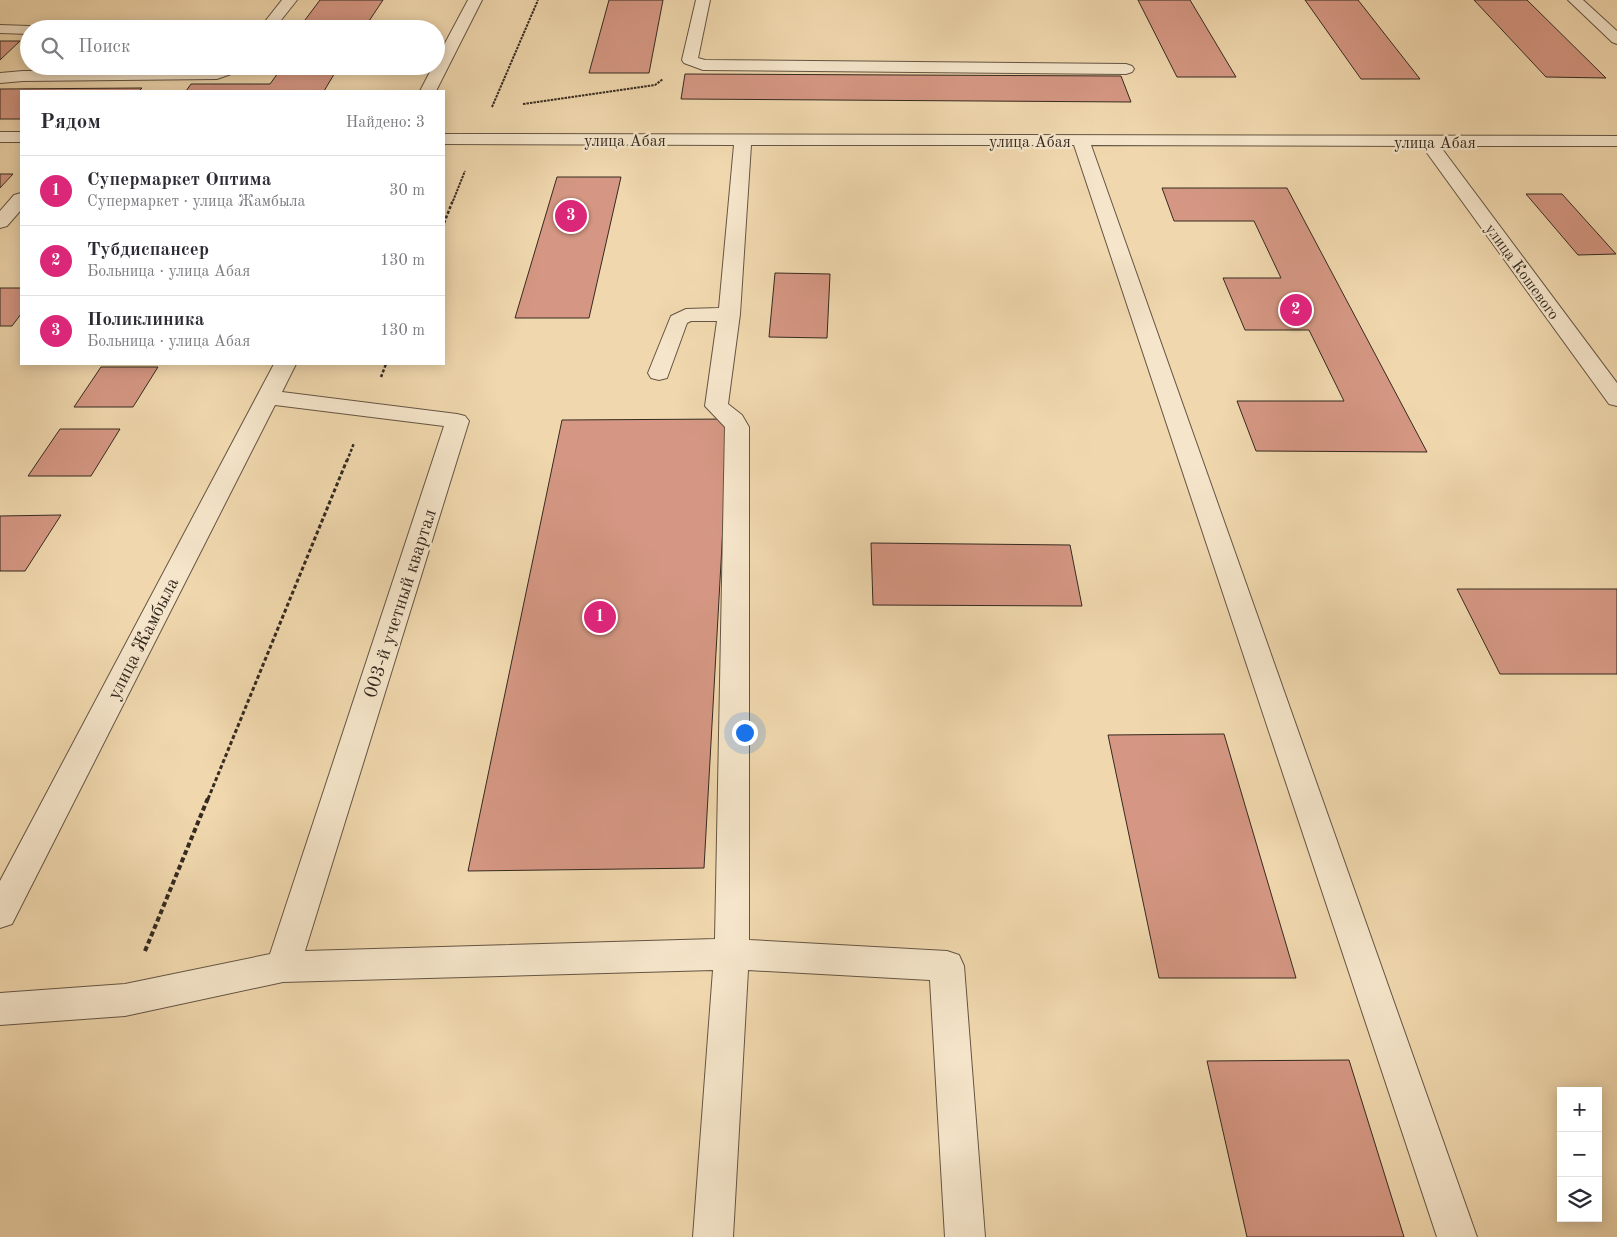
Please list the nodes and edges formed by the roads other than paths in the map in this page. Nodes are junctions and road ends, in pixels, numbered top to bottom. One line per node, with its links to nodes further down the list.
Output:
1 (290, 0): 5 (street)
2 (475, 0): 9 (street)
3 (704, 0): 12 (street)
4 (1575, 0): 10 (street)
5 (273, 20)
6 (0, 29): 7 (street)
7 (20, 30)
8 (445, 37): 9 (street)
9 (456, 37): 11 (street)
10 (1617, 39)
11 (445, 58)
12 (1126, 69)
13 (120, 75): 15 (street)
14 (436, 75): 16 (street)
15 (0, 78)
16 (429, 90)
17 (0, 137): 18 (street)
18 (20, 137)
19 (445, 139): 20 (street, улица Абая)
20 (743, 140): 21 (street, улица Абая); 26 (street)
21 (1081, 141): 23 (street, улица Абая); 37 (street)
22 (1617, 141): 23 (street, улица Абая)
23 (1428, 142): 30 (street, улица Кошевого)
24 (20, 200): 25 (street)
25 (0, 222)
26 (728, 314): 28 (street); 32 (street)
27 (284, 365): 29 (street, улица Жамбыла)
28 (659, 373)
29 (268, 397): 31 (street, улица Жамбыла); 33 (street, 003-й учетный квартал)
30 (1617, 399)
31 (0, 914)
32 (732, 954): 33 (street); 35 (street); 36 (street)
33 (283, 967): 34 (street)
34 (0, 1009)
35 (713, 1237)
36 (965, 1237)
37 (1457, 1237)

